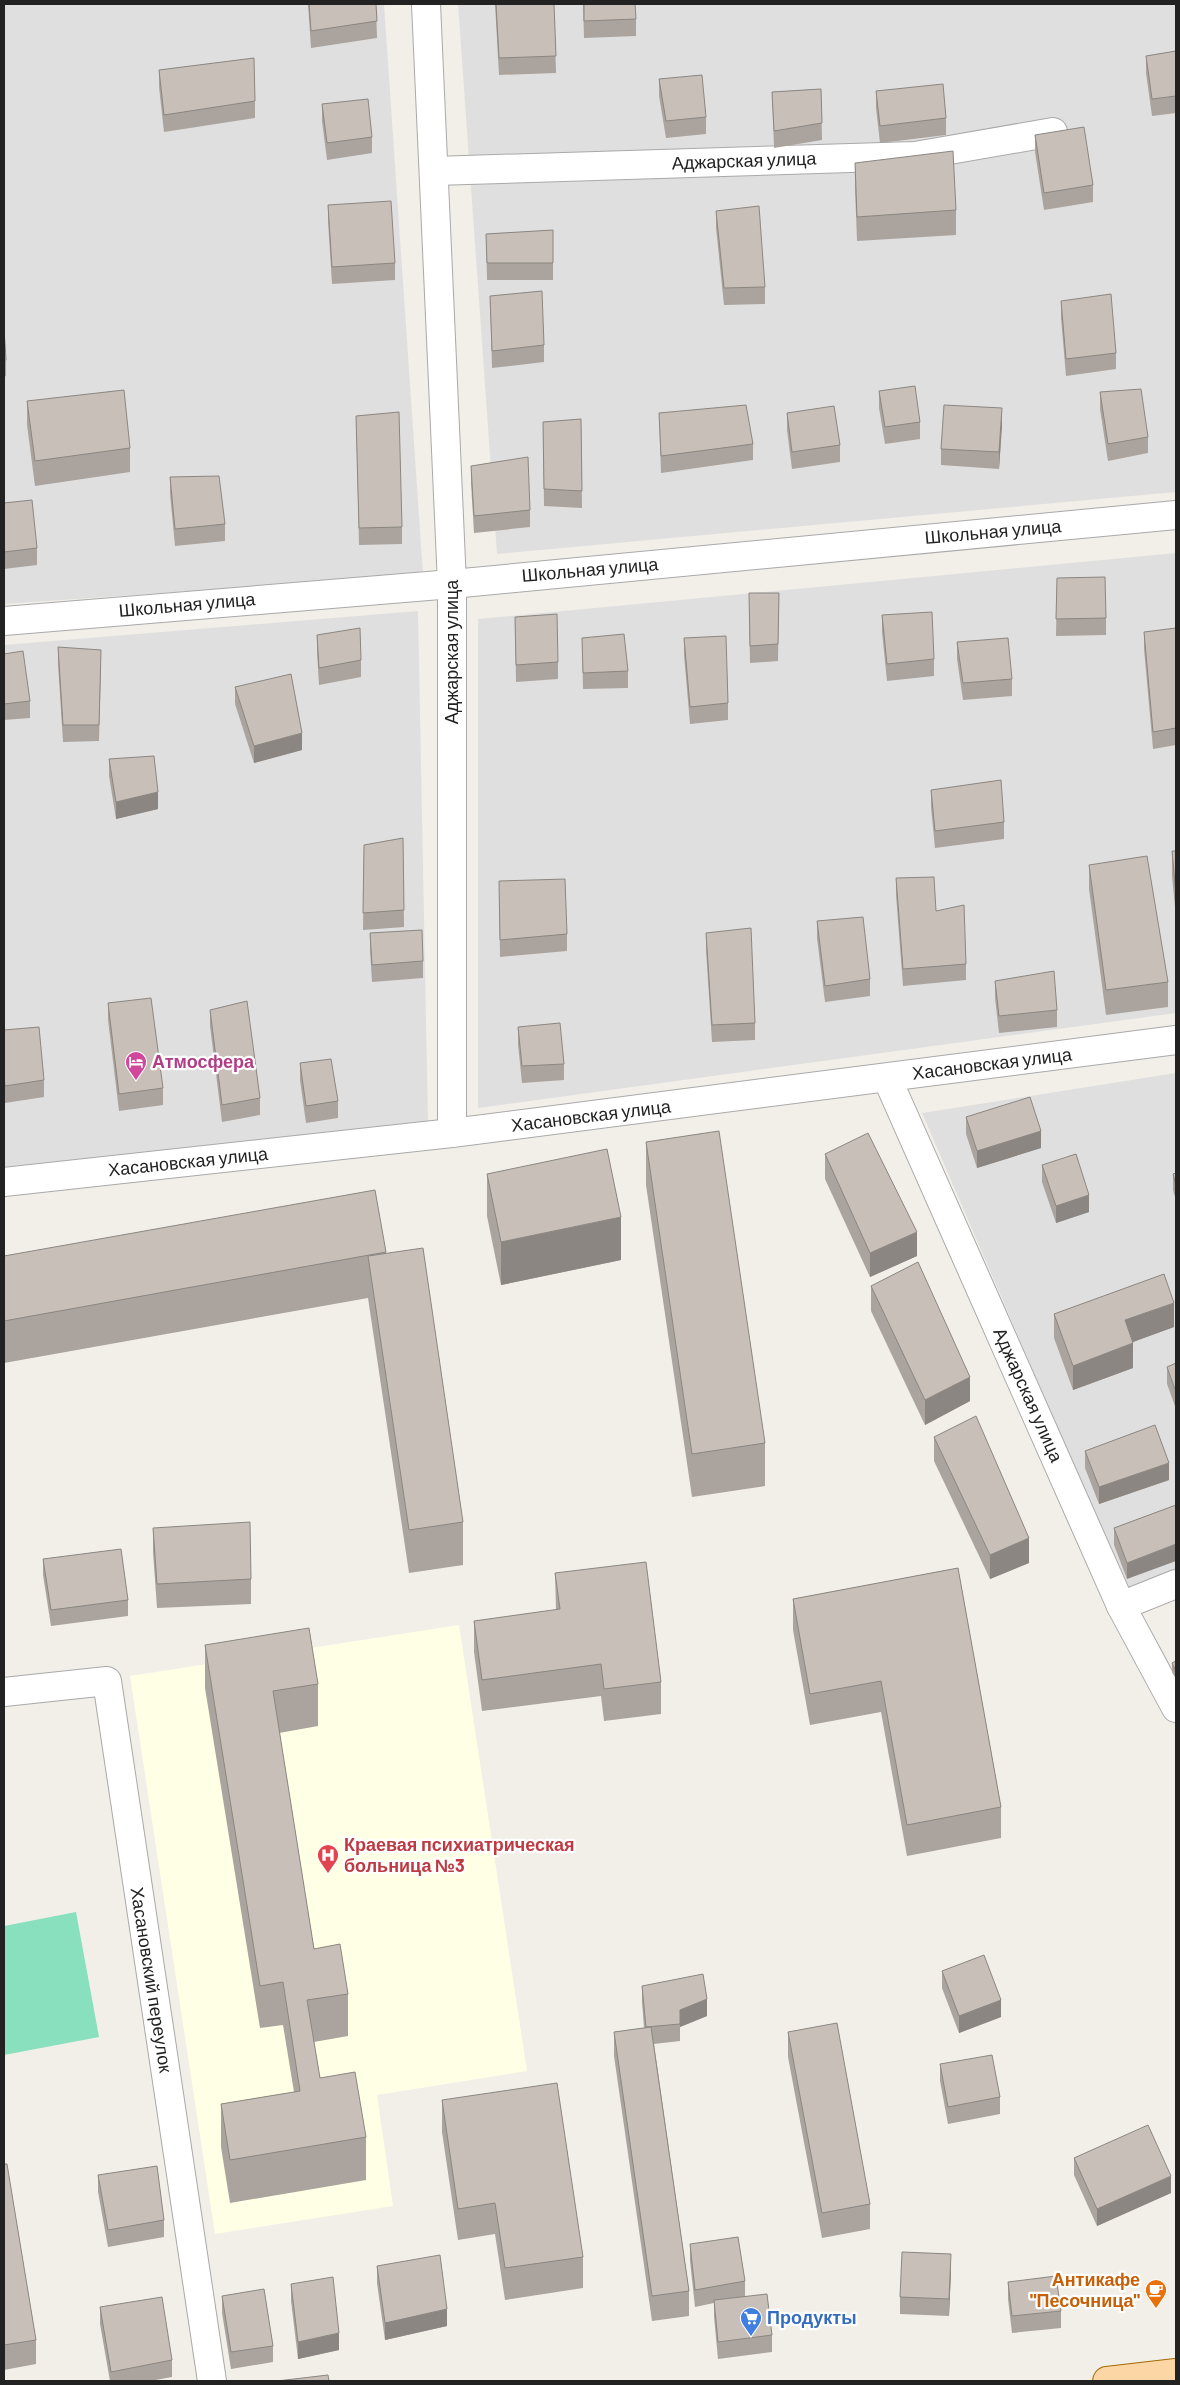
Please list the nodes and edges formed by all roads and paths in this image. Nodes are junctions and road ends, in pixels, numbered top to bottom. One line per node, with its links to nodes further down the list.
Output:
1 (426, 4): 3 (street, Аджарская улица)
2 (1053, 132): 3 (street, Аджарская улица)
3 (434, 171): 5 (street, Аджарская улица)
4 (1176, 515): 5 (street, Школьная улица)
5 (452, 584): 6 (street, Школьная улица); 9 (street, Аджарская улица)
6 (4, 621)
7 (1176, 1040): 8 (street, Хасановская улица)
8 (887, 1078): 9 (street, Хасановская улица); 12 (street, Аджарская улица)
9 (452, 1133): 10 (street, Хасановская улица)
10 (4, 1182)
11 (1176, 1584): 12 (street)
12 (1121, 1606): 14 (street, Аджарская улица)
13 (4, 1692): 16 (street, Хасановский переулок)
14 (1176, 1708)
15 (1176, 2373): 17 (main road)
16 (212, 2381)
17 (1107, 2381)

